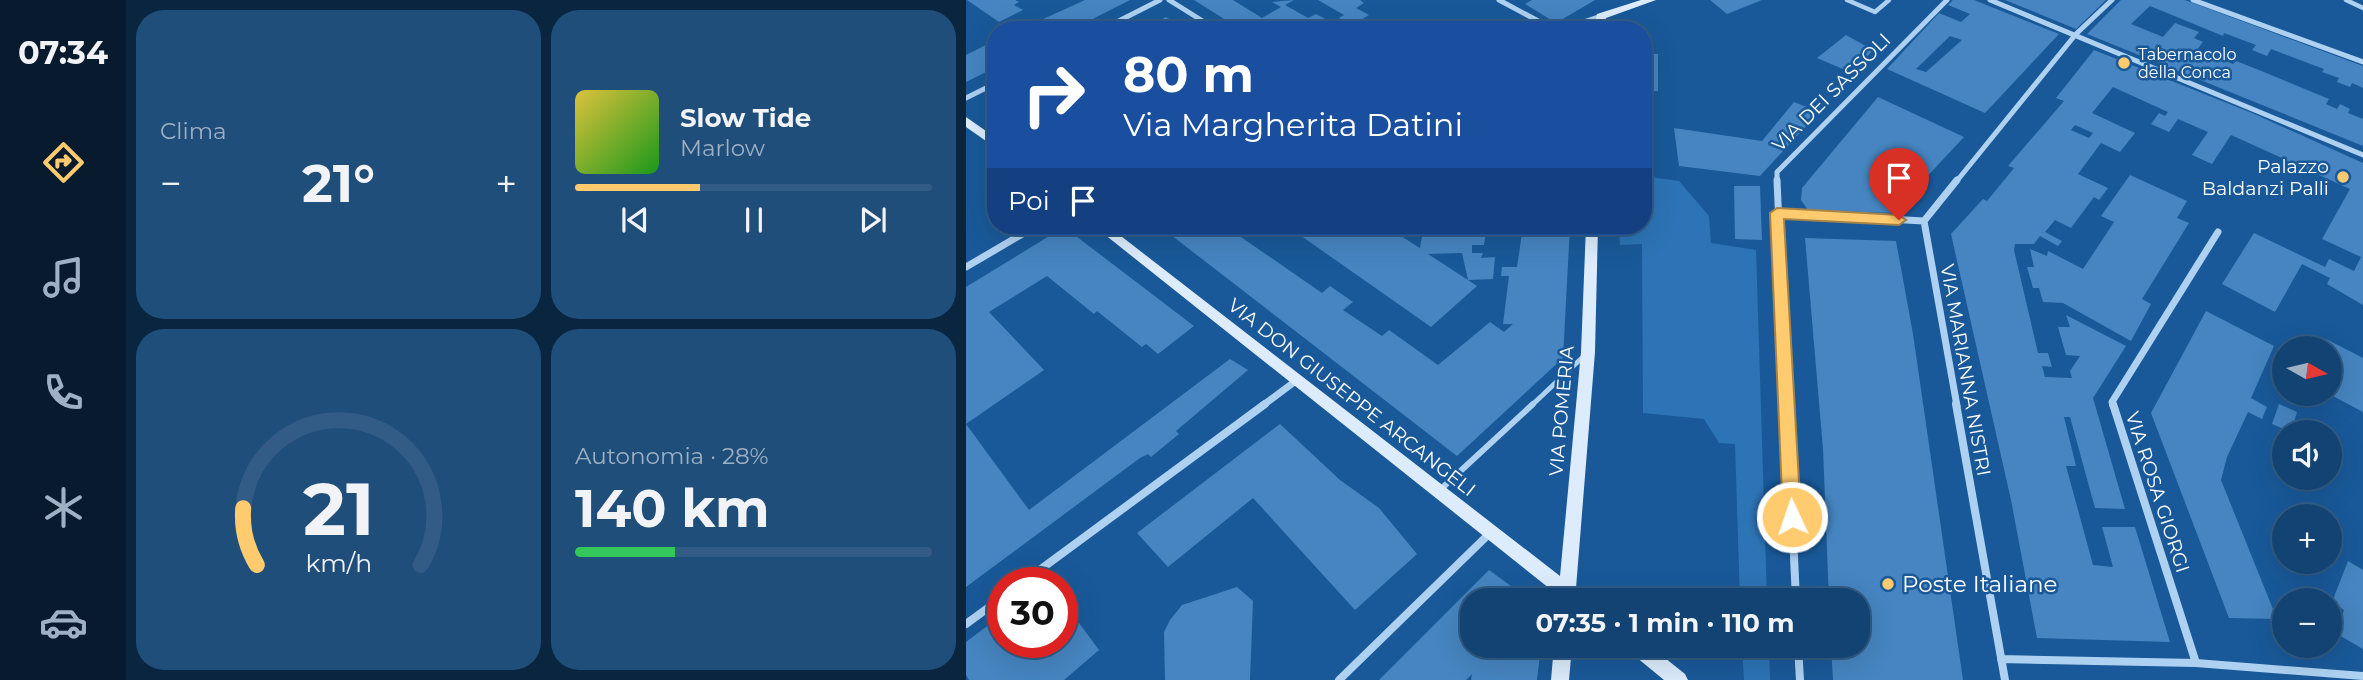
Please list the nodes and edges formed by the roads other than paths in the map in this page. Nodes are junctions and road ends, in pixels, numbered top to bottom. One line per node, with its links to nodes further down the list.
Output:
1 (1160, 0): 14 (street)
2 (1169, 0): 15 (street)
3 (1499, 0): 16 (street)
4 (1651, 0): 13 (street)
5 (1847, 0): 6 (lane)
6 (1889, 0)
7 (1947, 0): 26 (street, VIA DEI SASSOLI)
8 (1990, 0): 19 (street)
9 (2112, 0): 19 (street)
10 (2193, 0): 20 (street)
11 (2346, 0): 12 (lane)
12 (2363, 8)
13 (1601, 16): 17 (street); 18 (street)
14 (1119, 21)
15 (1203, 21)
16 (1540, 21)
17 (1585, 21)
18 (1601, 21)
19 (2076, 34): 25 (street); 27 (street)
20 (2363, 62)
21 (987, 87): 22 (street)
22 (966, 97)
23 (966, 121): 24 (street)
24 (987, 137)
25 (2363, 155)
26 (1777, 213): 27 (street); 40 (street, VIA DEI SASSOLI)
27 (1924, 221): 46 (street, VIA MARIANNA NISTRI)
28 (2218, 232): 47 (street, VIA ROSA GIORGI)
29 (1021, 235): 32 (street)
30 (1112, 235): 34 (street, VIA DON GIUSEPPE ARCANGELI)
31 (1592, 235): 33 (street, VIA POMERIA)
32 (966, 267)
33 (1588, 352): 35 (lane); 39 (street, VIA POMERIA)
34 (1297, 380): 35 (street, VIA DON GIUSEPPE ARCANGELI); 37 (street)
35 (1439, 491): 36 (street, VIA DON GIUSEPPE ARCANGELI)
36 (1491, 532): 38 (street, VIA DON GIUSEPPE ARCANGELI); 49 (street)
37 (1044, 567)
38 (1559, 588)
39 (1572, 588)
40 (1795, 588)
41 (987, 609): 42 (street)
42 (966, 624)
43 (1562, 658): 50 (street)
44 (1651, 658): 51 (street)
45 (1799, 658): 52 (street)
46 (2001, 659): 47 (street); 53 (street, VIA MARIANNA NISTRI)
47 (2196, 663): 48 (street)
48 (2363, 676)
49 (1339, 680)
50 (1560, 680)
51 (1679, 680)
52 (1800, 680)
53 (2005, 680)

